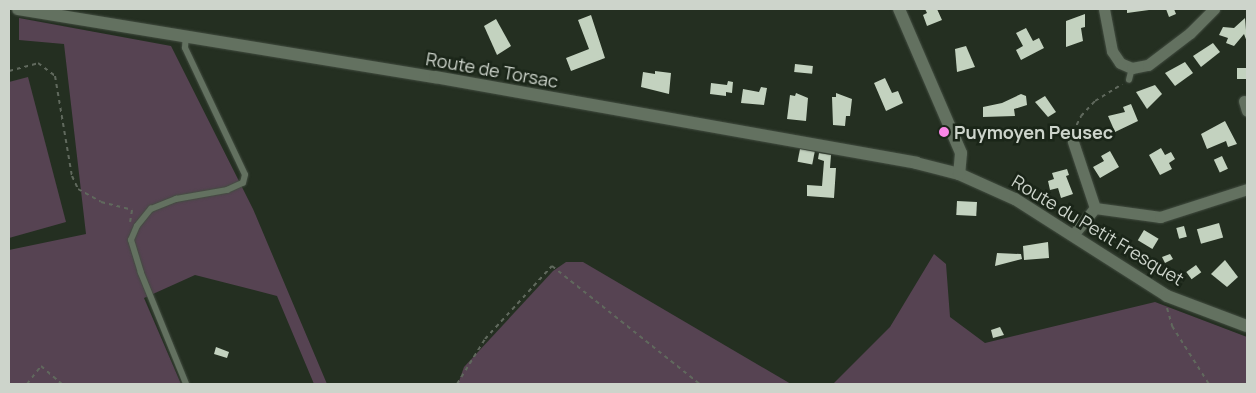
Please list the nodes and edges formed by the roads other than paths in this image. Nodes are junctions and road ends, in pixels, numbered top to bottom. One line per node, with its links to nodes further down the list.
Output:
1 (18, 9): 5 (street, Route de Torsac)
2 (899, 9): 7 (street)
3 (1104, 9): 4 (street)
4 (1214, 9)
5 (186, 34): 7 (street, Route de Torsac); 12 (lane)
6 (1074, 142): 9 (street)
7 (959, 174): 10 (street, Route du Petit Fresquet)
8 (1247, 189): 9 (street)
9 (1094, 208): 10 (street)
10 (1073, 236): 11 (street, Route du Petit Fresquet)
11 (1247, 326)
12 (186, 384)

